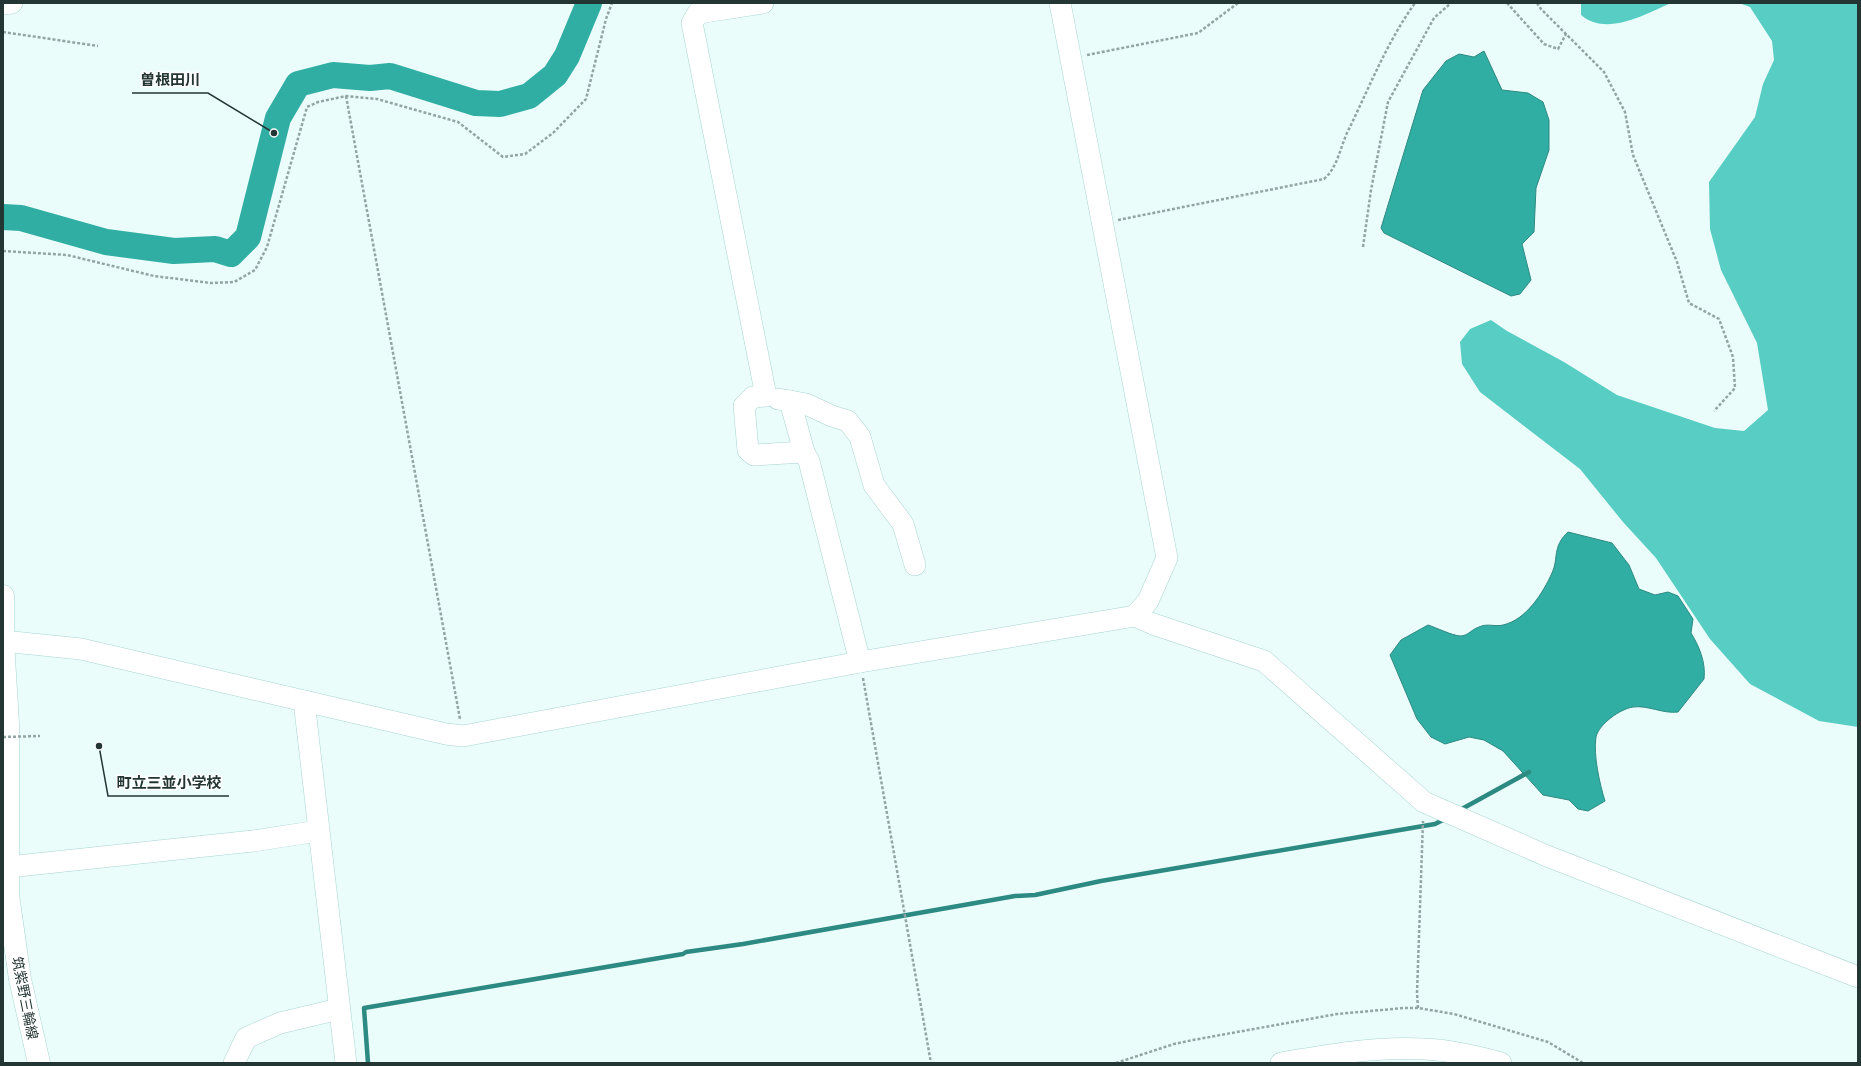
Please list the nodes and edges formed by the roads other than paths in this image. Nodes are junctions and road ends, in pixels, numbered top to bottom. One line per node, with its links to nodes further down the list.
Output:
1 (12, 3): 4 (street)
2 (763, 3): 5 (street)
3 (1060, 3): 10 (street)
4 (3, 4)
5 (766, 396): 6 (street); 7 (street)
6 (790, 401): 7 (street); 8 (street)
7 (804, 452): 12 (street)
8 (915, 565)
9 (3, 596): 11 (main road, 筑紫野三輪線)
10 (1135, 616): 12 (street); 16 (street)
11 (3, 641): 13 (street); 15 (main road, 筑紫野三輪線)
12 (860, 662): 13 (street)
13 (304, 702): 14 (street)
14 (318, 831): 15 (street); 17 (street)
15 (8, 867): 18 (main road, 筑紫野三輪線)
16 (1858, 977)
17 (340, 1009): 19 (street); 20 (street)
18 (39, 1063)
19 (234, 1063)
20 (346, 1063)
21 (1281, 1063): 22 (street)
22 (1501, 1063)

